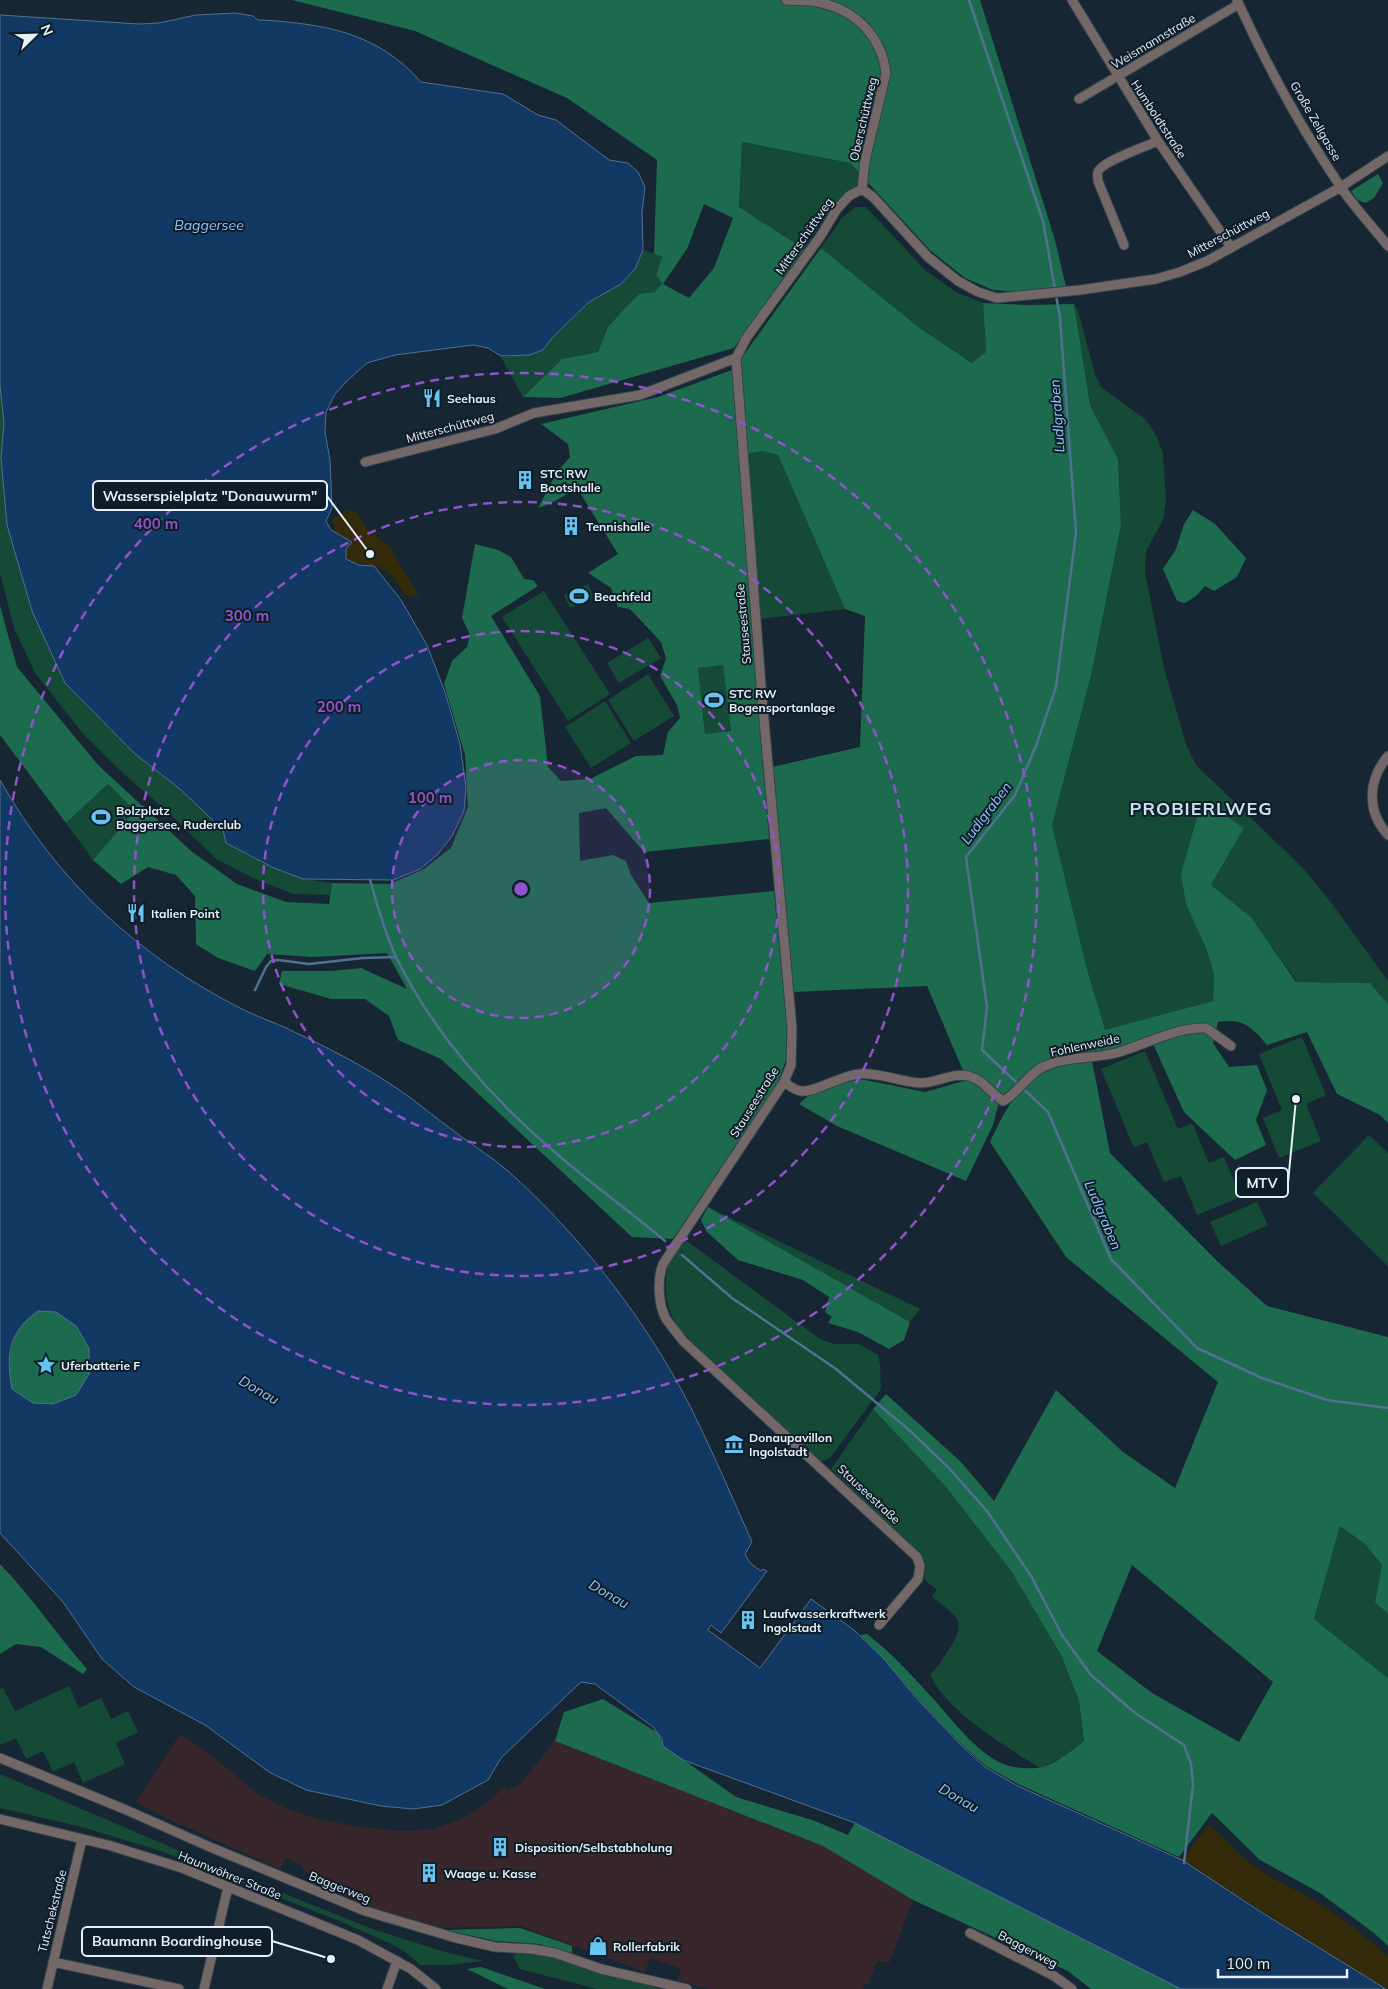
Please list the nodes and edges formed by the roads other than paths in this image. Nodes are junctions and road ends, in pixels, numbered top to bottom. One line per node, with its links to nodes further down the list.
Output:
1 (786, 0): 9 (street, Oberschüttweg)
2 (1072, 0): 4 (street, Humboldtstraße)
3 (1238, 2): 4 (street, Weismannstraße); 8 (street, Große Zellgasse)
4 (1118, 77): 5 (street, Weismannstraße); 6 (street, Humboldtstraße)
5 (1079, 99)
6 (1158, 141): 10 (street); 12 (street, Humboldtstraße)
7 (1388, 156): 8 (street, Mitterschüttweg)
8 (1340, 187): 11 (street, Große Zellgasse); 12 (street, Mitterschüttweg)
9 (862, 190): 12 (street, Mitterschüttweg); 13 (street, Mitterschüttweg)
10 (1124, 244)
11 (1388, 246)
12 (1231, 248)
13 (736, 358): 14 (street, Mitterschüttweg); 18 (street, Stauseestraße)
14 (365, 462)
15 (1388, 756): 16 (street)
16 (1388, 835)
17 (1231, 1046): 18 (street, Fohlenweide)
18 (784, 1082): 19 (street, Stauseestraße)
19 (879, 1625)
20 (0, 1758): 32 (street, Baggerweg)
21 (0, 1819): 22 (street, Haunwöhrer Straße)
22 (82, 1839): 23 (street, Haunwöhrer Straße); 26 (street, Tutschekstraße)
23 (228, 1887): 25 (street, Haunwöhrer Straße); 29 (street)
24 (970, 1932): 33 (street, Baggerweg)
25 (397, 1961): 30 (street); 31 (street, Haunwöhrer Straße)
26 (53, 1962): 27 (street, Tutschekstraße); 28 (street)
27 (47, 1989)
28 (178, 1989)
29 (204, 1989)
30 (387, 1989)
31 (436, 1989)
32 (687, 1989)
33 (1072, 1989)

